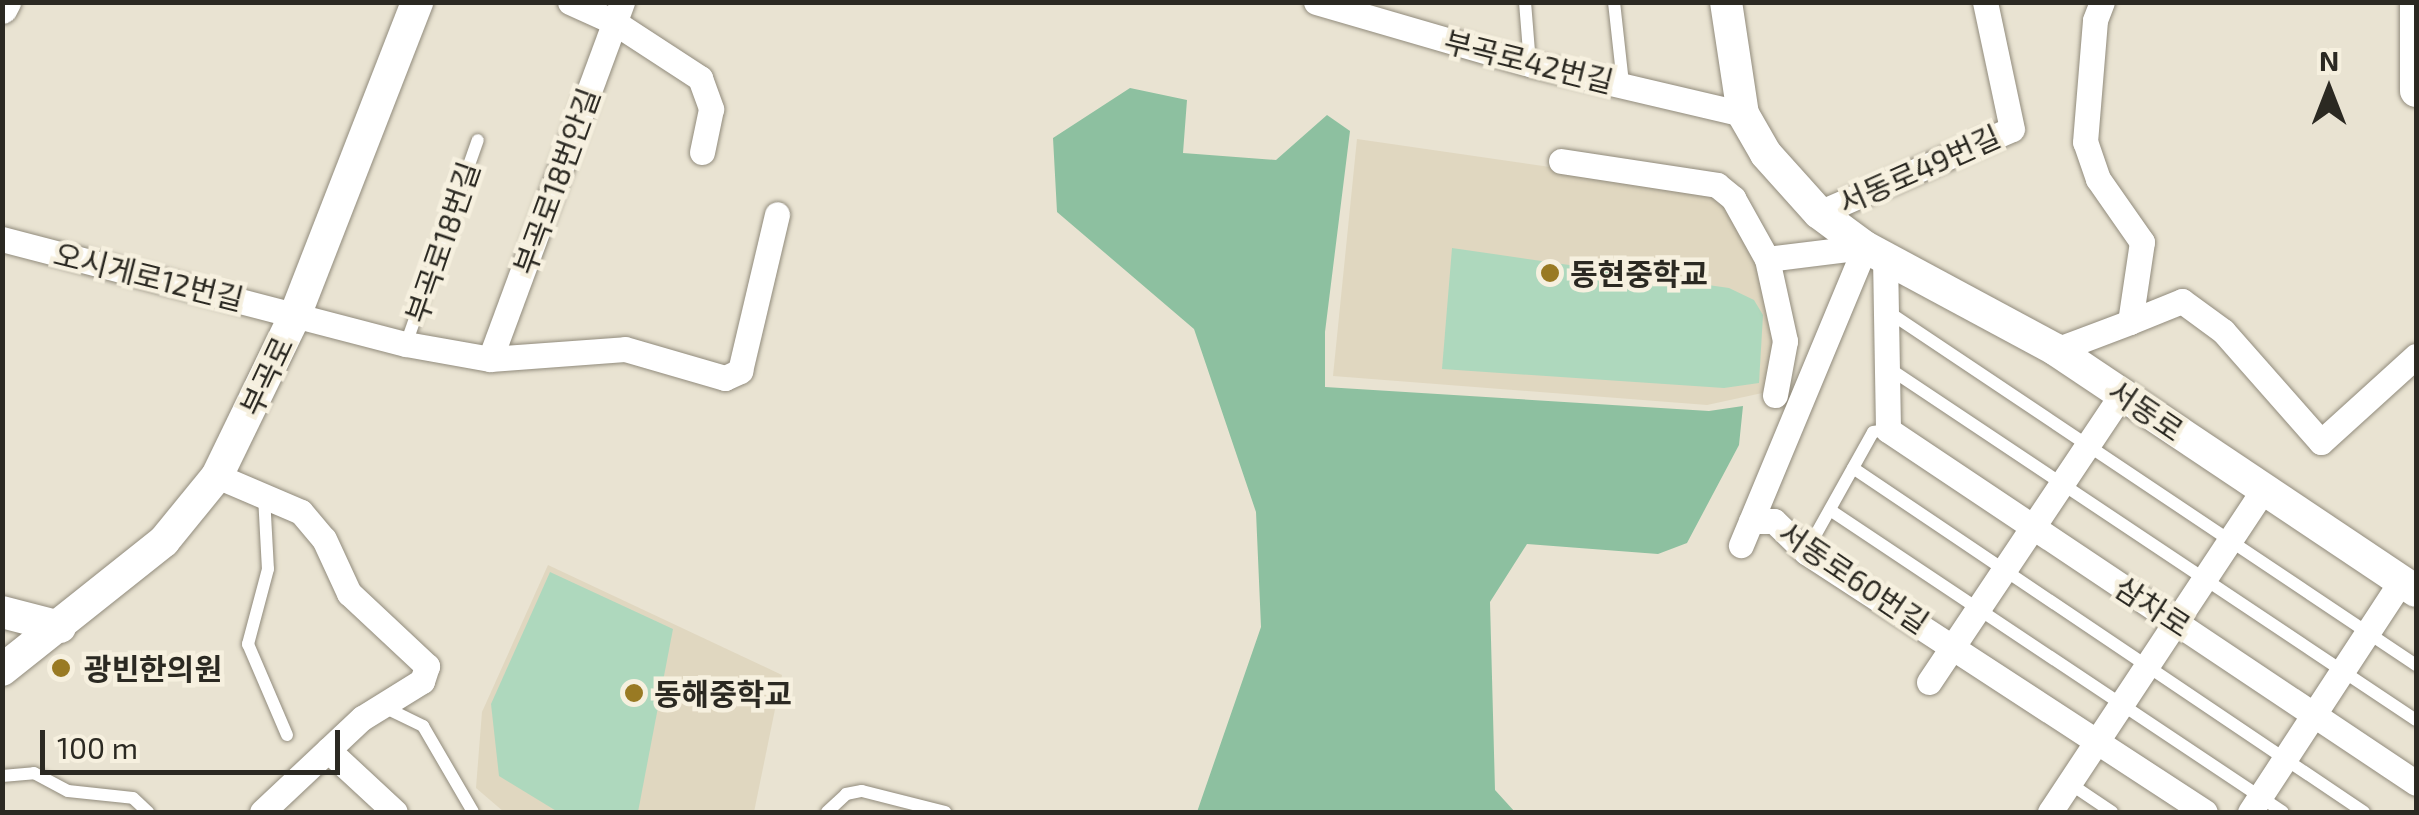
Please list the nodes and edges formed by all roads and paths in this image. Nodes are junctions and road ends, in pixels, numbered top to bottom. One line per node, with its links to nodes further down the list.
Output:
1 (417, 2): 24 (street, 부곡로)
2 (570, 2): 10 (street)
3 (1316, 2): 11 (street, 부곡로42번길)
4 (1525, 2): 11 (lane)
5 (1614, 2): 12 (lane)
6 (1726, 2): 14 (street, 서동로)
7 (1985, 2): 18 (street, 서동로49번길)
8 (2102, 2): 25 (street)
9 (2416, 2): 13 (street)
10 (618, 12): 16 (street); 29 (street, 부곡로18번안길)
11 (1530, 64): 12 (street, 부곡로42번길)
12 (1623, 84): 14 (street, 부곡로42번길)
13 (2416, 91)
14 (1743, 114): 18 (street, 서동로)
15 (478, 140): 26 (lane, 부곡로18번길)
16 (702, 152)
17 (1562, 161): 22 (street)
18 (1819, 213): 21 (street, 서동로)
19 (778, 214): 29 (street, 부곡로18번길)
20 (2, 239): 24 (street, 오시게로12번길)
21 (1875, 252): 22 (street); 23 (street); 27 (street, 서동로); 41 (street)
22 (1768, 258): 32 (street)
23 (1884, 309): 30 (street); 34 (lane)
24 (296, 312): 26 (street, 부곡로18번길); 36 (street, 부곡로)
25 (2130, 322): 27 (street); 28 (street)
26 (406, 344): 29 (street, 부곡로18번길)
27 (2056, 350): 31 (street, 서동로)
28 (2416, 356)
29 (490, 359)
30 (1885, 366): 33 (street); 37 (lane)
31 (2122, 394): 34 (street, 서동로60번길); 38 (street, 서동로)
32 (1774, 395)
33 (1888, 430): 35 (lane); 42 (street, 삼차로)
34 (2088, 446): 37 (street, 서동로60번길); 43 (lane)
35 (1853, 468): 40 (lane); 46 (lane)
36 (218, 476): 39 (street); 52 (street, 부곡로)
37 (2062, 483): 42 (street, 서동로60번길); 47 (lane)
38 (2264, 489): 43 (street); 48 (street, 서동로)
39 (264, 496): 61 (street); 64 (lane)
40 (1830, 510): 45 (lane); 49 (lane, 서동로60번길)
41 (1751, 520): 44 (street); 45 (street, 서동로60번길)
42 (2033, 527): 46 (street, 서동로60번길); 51 (street, 삼차로)
43 (2230, 540): 47 (street); 53 (lane)
44 (1741, 545)
45 (1806, 552): 54 (street, 서동로60번길)
46 (2004, 570): 49 (street, 서동로60번길); 55 (lane)
47 (2205, 578): 51 (street); 58 (lane)
48 (2409, 586): 53 (street)
49 (1978, 609): 54 (street, 서동로60번길); 60 (lane, 서동로60번길)
50 (2, 612): 52 (street)
51 (2176, 621): 55 (street); 62 (street, 삼차로)
52 (60, 627): 57 (street, 부곡로)
53 (2368, 632): 56 (lane); 58 (street)
54 (1954, 644): 59 (street, 서동로60번길); 65 (street, 서동로60번길)
55 (2147, 665): 60 (street); 67 (lane)
56 (2416, 665)
57 (2, 670)
58 (2342, 670): 62 (street); 63 (lane)
59 (1929, 682)
60 (2121, 705): 65 (street); 71 (lane, 서동로60번길)
61 (382, 706): 66 (street); 75 (lane)
62 (2315, 712): 67 (street); 70 (street, 삼차로)
63 (2416, 720)
64 (287, 736)
65 (2098, 740): 69 (street); 80 (street, 서동로60번길)
66 (328, 750): 73 (street); 74 (street)
67 (2284, 759): 71 (street); 82 (lane)
68 (2, 776): 72 (lane)
69 (2069, 783): 78 (street); 79 (lane)
70 (2416, 783)
71 (2255, 805): 81 (lane, 서동로60번길)
72 (148, 812)
73 (262, 812)
74 (395, 812)
75 (474, 812)
76 (827, 812): 77 (lane)
77 (944, 812)
78 (2050, 812)
79 (2112, 812)
80 (2206, 812)
81 (2283, 812)
82 (2364, 812)

